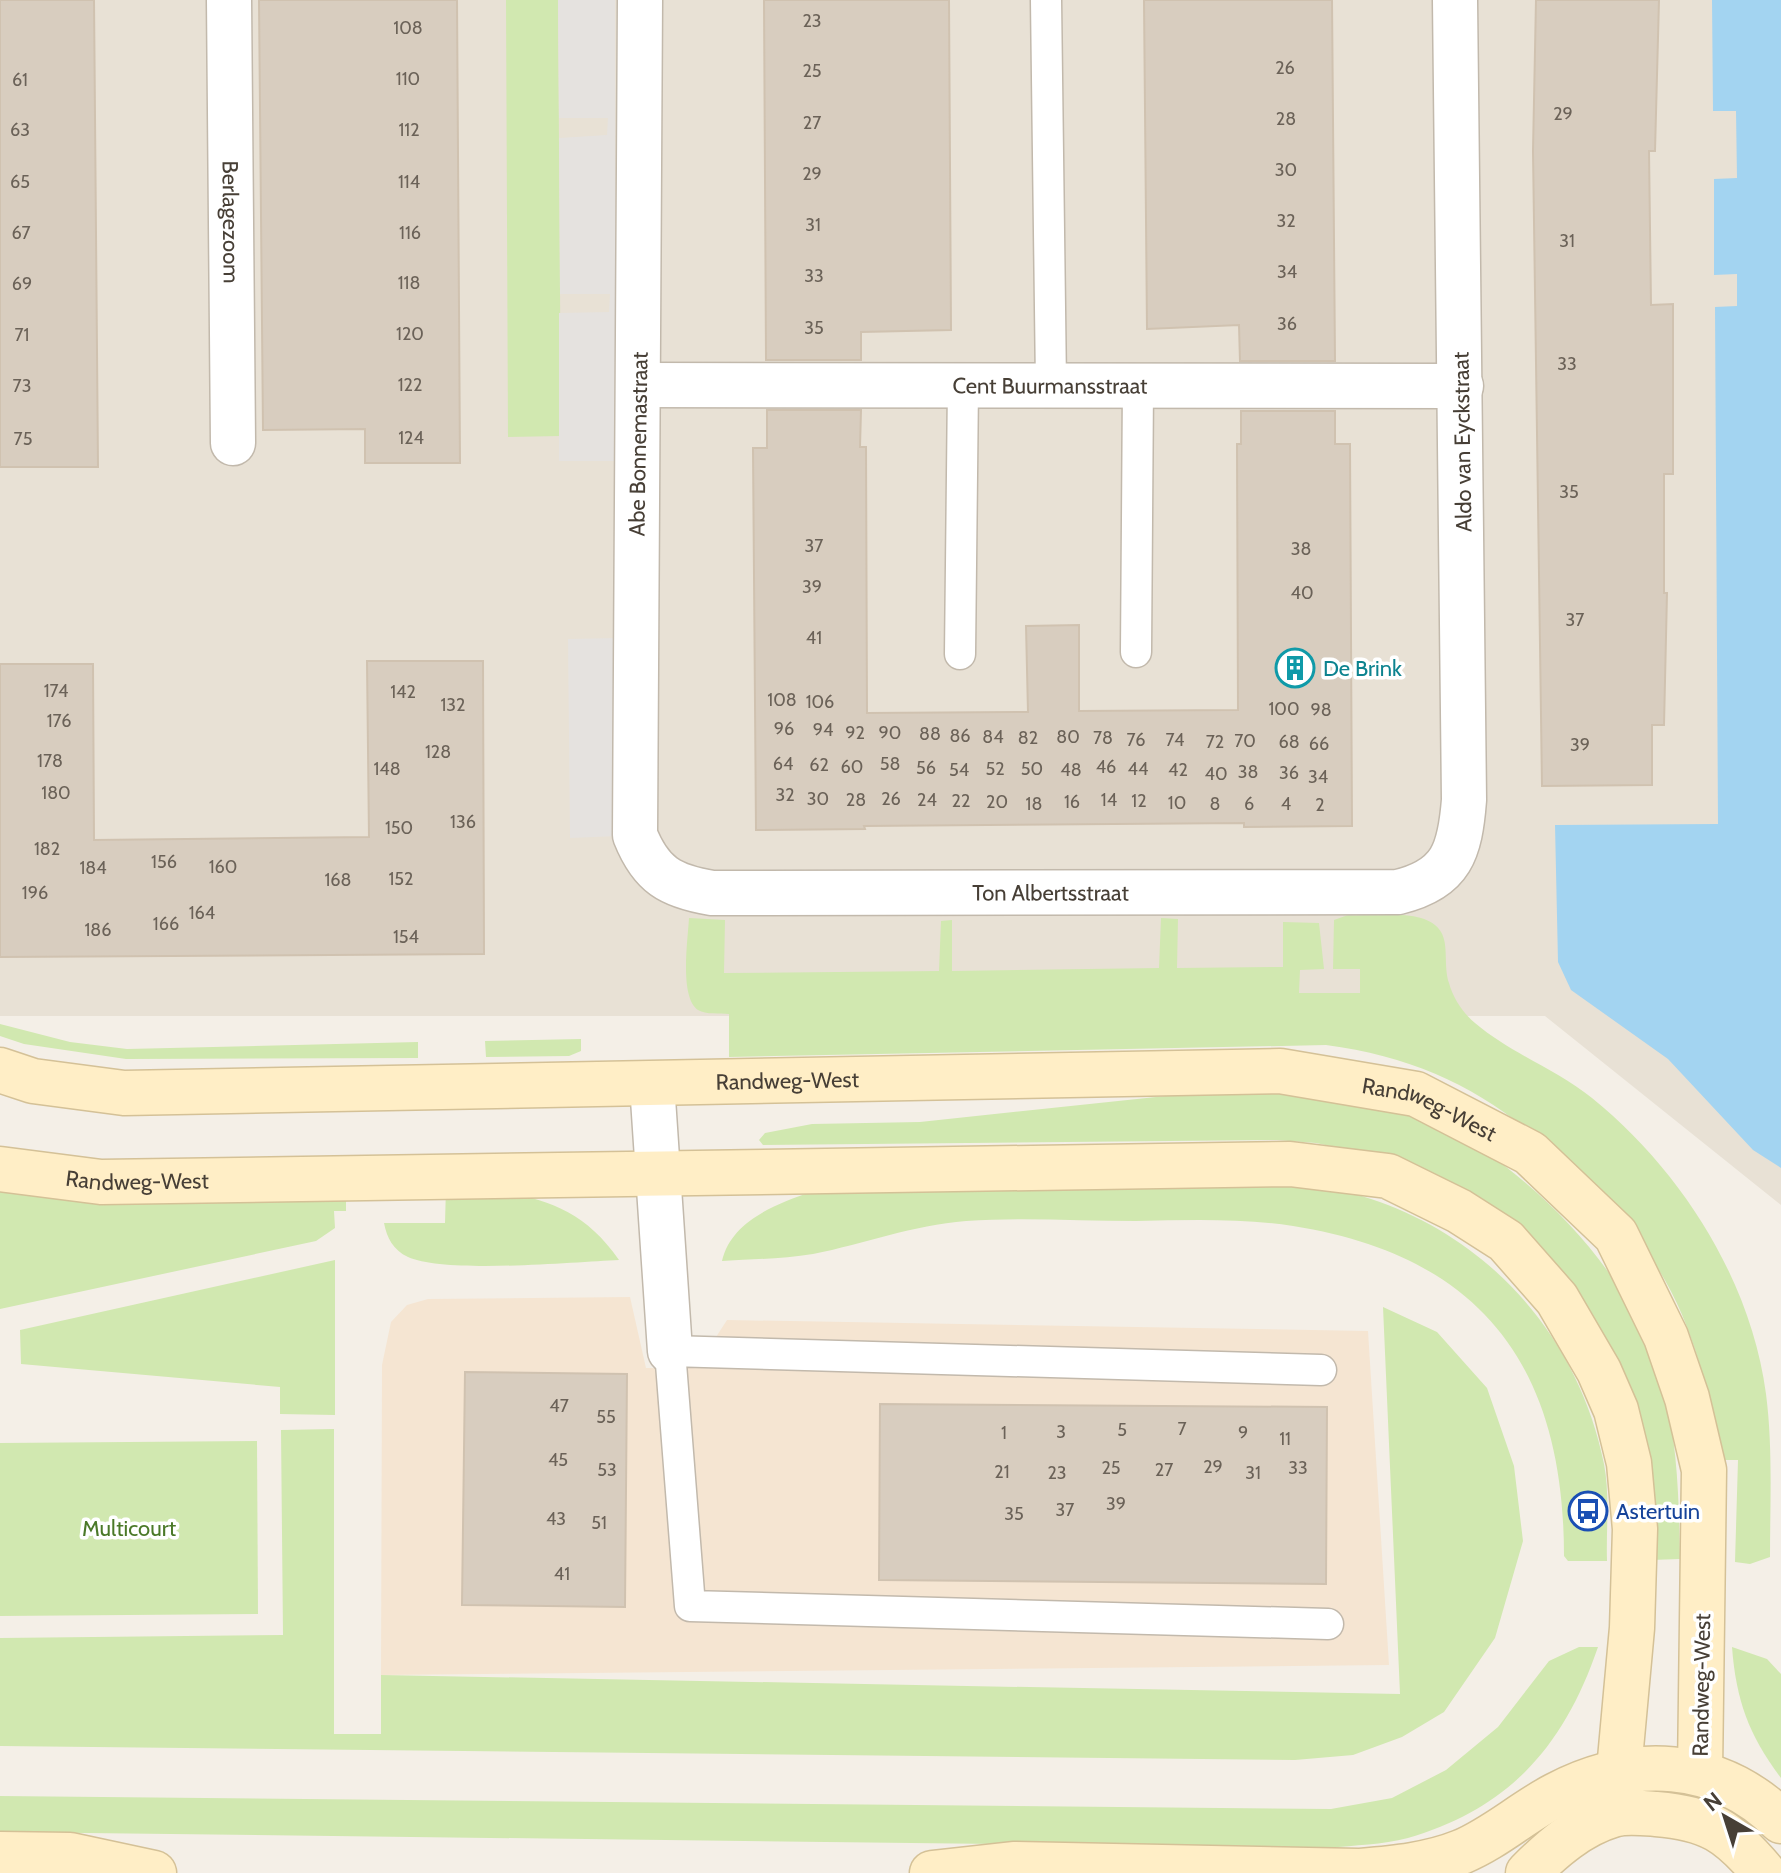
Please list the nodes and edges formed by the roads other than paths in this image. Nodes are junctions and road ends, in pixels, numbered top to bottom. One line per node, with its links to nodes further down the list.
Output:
1 (229, 0): 10 (street, Berlagezoom)
2 (640, 0): 5 (street, Abe Bonnemastraat)
3 (1046, 0): 7 (lane)
4 (1455, 0): 9 (street, Aldo van Eyckstraat)
5 (640, 385): 6 (street, Cent Buurmansstraat); 14 (street, Abe Bonnemastraat)
6 (963, 385): 7 (street, Cent Buurmansstraat); 12 (lane)
7 (1051, 385): 8 (street, Cent Buurmansstraat)
8 (1138, 386): 9 (street, Cent Buurmansstraat); 11 (lane)
9 (1461, 386): 13 (street, Aldo van Eyckstraat)
10 (233, 443)
11 (1136, 652)
12 (960, 654)
13 (1438, 877): 14 (street, Ton Albertsstraat)
14 (664, 878)
15 (0, 1070): 16 (main road, Randweg-West)
16 (652, 1084): 18 (street); 23 (main road, Randweg-West)
17 (0, 1169): 18 (main road, Randweg-West)
18 (657, 1172): 19 (street); 22 (main road, Randweg-West)
19 (670, 1351): 20 (lane); 21 (lane)
20 (1321, 1370)
21 (1328, 1624)
22 (1619, 1770): 23 (main road); 24 (main road, Randweg-West); 28 (main road)
23 (1700, 1772): 25 (main road)
24 (1615, 1814): 29 (main road); 30 (main road)
25 (1781, 1821)
26 (0, 1854): 27 (main road)
27 (154, 1873)
28 (932, 1873)
29 (1528, 1873)
30 (1764, 1873)

